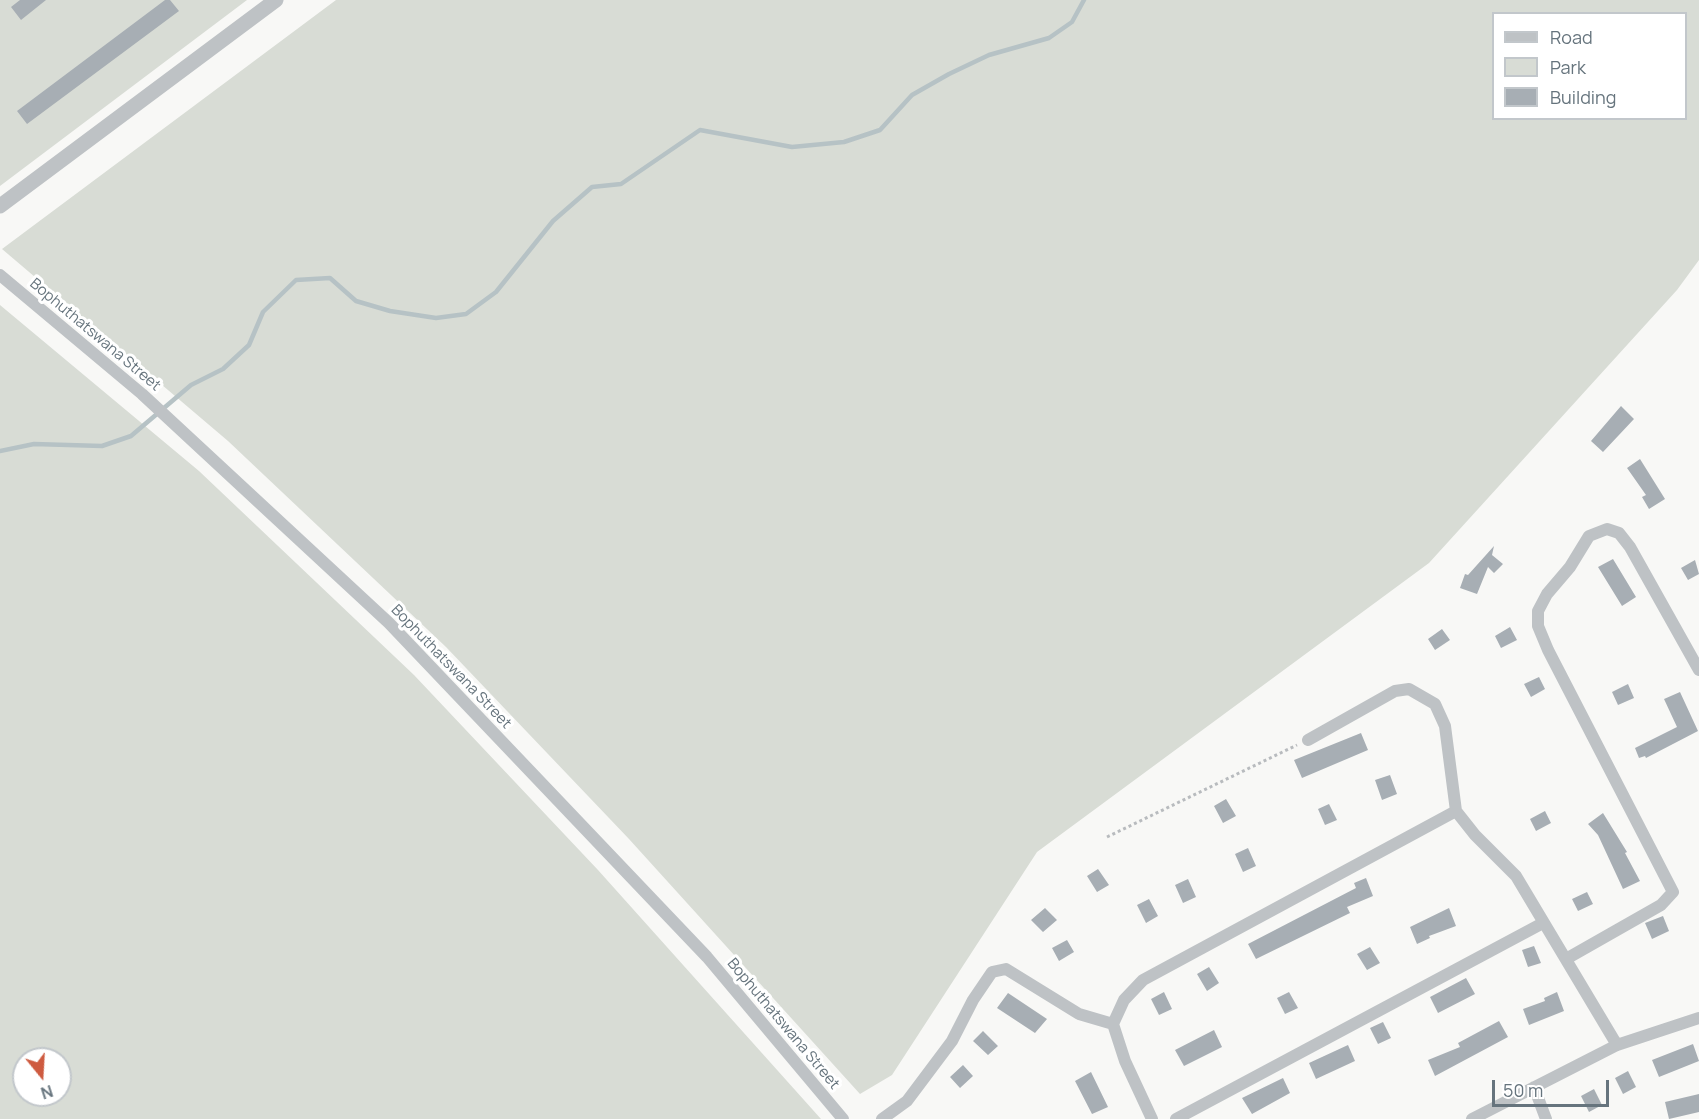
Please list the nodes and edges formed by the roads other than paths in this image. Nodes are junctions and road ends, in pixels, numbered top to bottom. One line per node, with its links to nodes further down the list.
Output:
1 (276, 0): 2 (street)
2 (0, 206)
3 (0, 275): 13 (street, Bophuthatswana Street)
4 (1699, 670): 8 (street)
5 (1308, 740): 6 (street)
6 (1456, 811): 7 (street); 10 (street)
7 (1543, 923): 8 (street); 16 (street)
8 (1566, 959): 11 (street)
9 (1699, 1018): 11 (street)
10 (1113, 1024): 14 (street); 15 (street)
11 (1617, 1045): 12 (street)
12 (1534, 1087): 17 (street); 18 (street)
13 (843, 1119)
14 (882, 1119)
15 (1152, 1119)
16 (1176, 1119)
17 (1472, 1119)
18 (1545, 1119)

